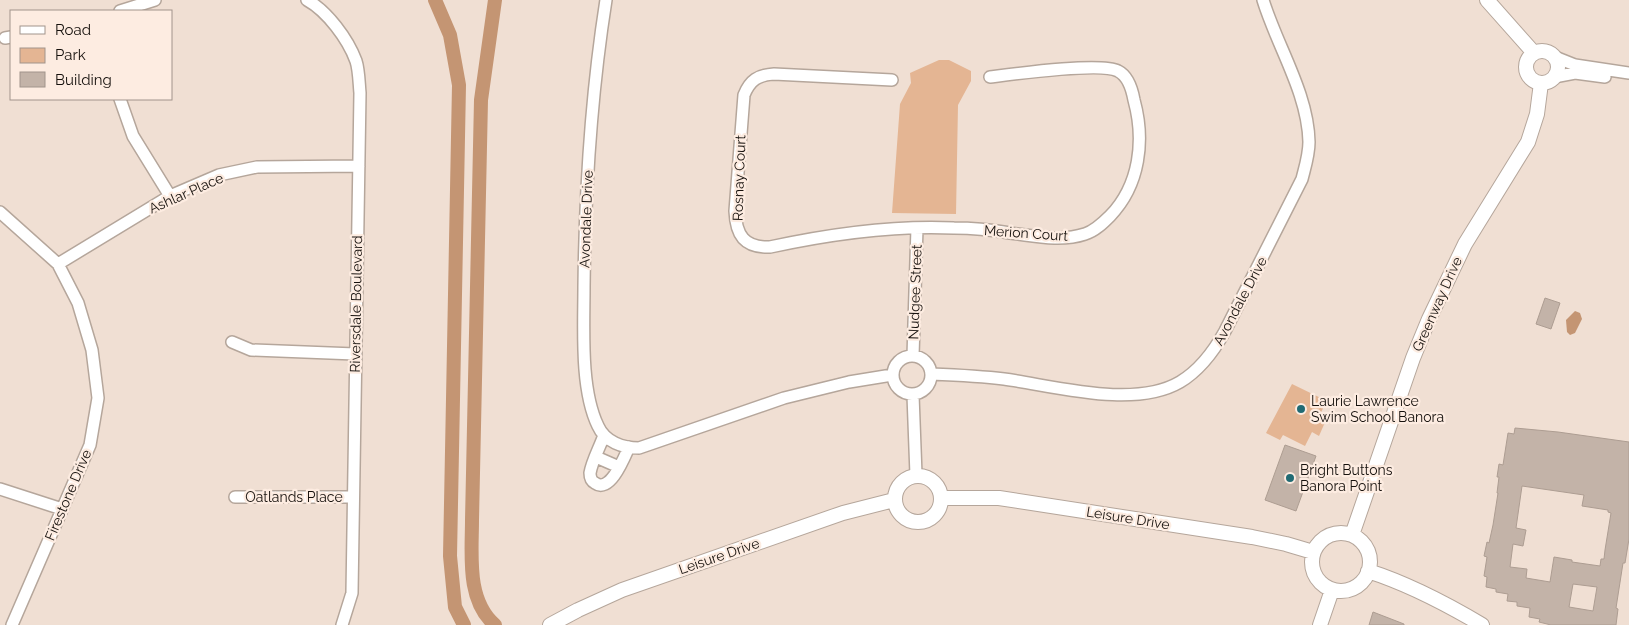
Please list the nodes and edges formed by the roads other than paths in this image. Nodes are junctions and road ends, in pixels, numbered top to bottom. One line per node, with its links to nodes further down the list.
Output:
1 (155, 0): 6 (street)
2 (307, 0): 15 (street, Riversdale Boulevard)
3 (606, 0): 26 (street, Avondale Drive)
4 (1263, 0): 23 (street, Avondale Drive)
5 (1488, 0): 7 (street)
6 (123, 10)
7 (1534, 53): 8 (street); 12 (street)
8 (1555, 57): 9 (street); 12 (street)
9 (1629, 74)
10 (990, 77): 18 (street, Merion Court)
11 (892, 80): 18 (street, Rosnay Court)
12 (1548, 80): 13 (street); 37 (street, Greenway Drive)
13 (1629, 81)
14 (120, 100): 16 (street)
15 (359, 166): 16 (street, Ashlar Place); 21 (street, Riversdale Boulevard)
16 (170, 196): 19 (street, Ashlar Place)
17 (0, 212): 19 (street, Firestone Drive)
18 (917, 228): 22 (street, Nudgee Street)
19 (58, 264): 36 (street, Firestone Drive)
20 (232, 342): 21 (street)
21 (355, 354): 33 (street, Riversdale Boulevard)
22 (913, 356): 23 (street); 24 (street)
23 (931, 374): 25 (street)
24 (892, 376): 25 (street); 27 (street)
25 (913, 395): 30 (street)
26 (604, 435): 27 (street); 28 (street)
27 (629, 447): 29 (street)
28 (596, 457): 29 (street); 29 (street)
29 (619, 467)
30 (916, 475): 34 (street); 35 (street)
31 (0, 489): 36 (street)
32 (235, 497): 33 (street, Oatlands Place)
33 (352, 497): 42 (street, Riversdale Boulevard)
34 (941, 498): 35 (street); 38 (street, Leisure Drive)
35 (894, 500): 43 (street, Leisure Drive)
36 (62, 509): 41 (street, Firestone Drive)
37 (1352, 536): 38 (street); 39 (street)
38 (1313, 552): 40 (street)
39 (1368, 571): 40 (street); 45 (street)
40 (1332, 590): 44 (street)
41 (12, 625)
42 (342, 625)
43 (550, 625)
44 (1320, 625)
45 (1482, 625)

